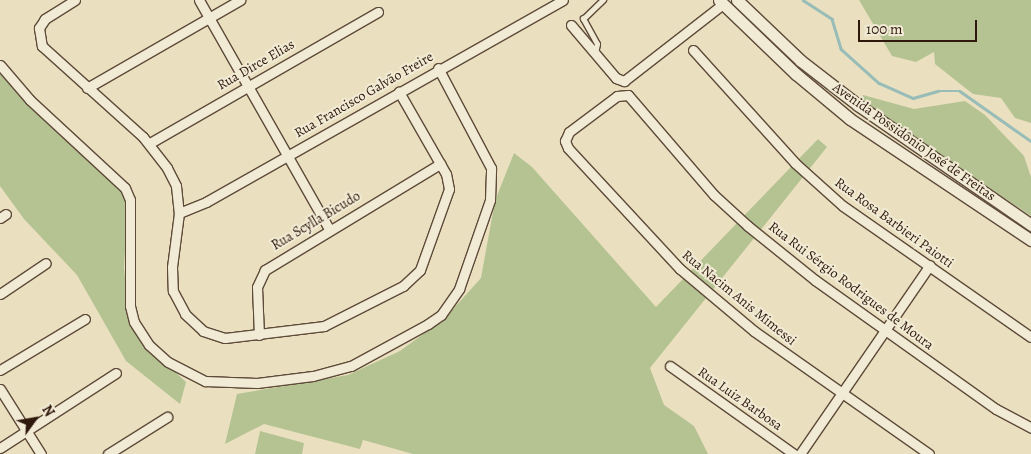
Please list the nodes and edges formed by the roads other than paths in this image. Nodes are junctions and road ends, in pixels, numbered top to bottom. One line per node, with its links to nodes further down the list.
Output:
1 (75, 0): 17 (street)
2 (198, 0): 10 (street)
3 (240, 0): 10 (street)
4 (563, 0): 8 (street, Rua Francisco Galvão Freire)
5 (604, 0): 13 (lane)
6 (737, 0): 24 (street, Avenida Possidônio José de Freitas)
7 (723, 1): 13 (street); 26 (street, Avenida Possidônio José de Freitas)
8 (547, 4): 15 (street, Rua Francisco Galvão Freire)
9 (378, 12): 16 (street, Rua Dirce Elias)
10 (209, 18): 16 (street); 17 (street)
11 (571, 25): 13 (street)
12 (693, 50): 28 (street, Rua Rosa Barbieri Paiotti)
13 (595, 53)
14 (0, 65): 15 (street)
15 (438, 68): 18 (street, Rua Francisco Galvão Freire)
16 (248, 86): 20 (street, Rua Dirce Elias); 21 (street)
17 (87, 88): 20 (street)
18 (399, 92): 21 (street, Rua Francisco Galvão Freire); 22 (street)
19 (569, 132): 31 (street, Rua Rui Sérgio Rodrigues de Moura); 38 (street, Rua Nacim Anis Mimessi)
20 (150, 143): 23 (street)
21 (288, 155): 23 (street, Rua Francisco Galvão Freire); 25 (street)
22 (440, 164): 25 (street, Rua Scylla Bicudo); 32 (street)
23 (179, 213): 32 (street)
24 (1031, 225)
25 (329, 229): 32 (street, Rua Scylla Bicudo)
26 (1031, 240)
27 (46, 263): 29 (street)
28 (930, 265): 31 (street); 33 (street, Rua Rosa Barbieri Paiotti)
29 (0, 294)
30 (84, 319): 35 (street)
31 (886, 330): 38 (street); 40 (street, Rua Rui Sérgio Rodrigues de Moura)
32 (259, 335)
33 (1031, 337)
34 (670, 366): 45 (street, Rua Luiz Barbosa)
35 (0, 370)
36 (116, 373): 41 (street)
37 (0, 389): 41 (street)
38 (842, 394): 46 (street); 47 (street, Rua Nacim Anis Mimessi)
39 (167, 417): 44 (street)
40 (1031, 428)
41 (27, 431): 42 (street); 43 (street)
42 (0, 448)
43 (41, 454)
44 (108, 454)
45 (794, 454)
46 (800, 454)
47 (929, 454)

